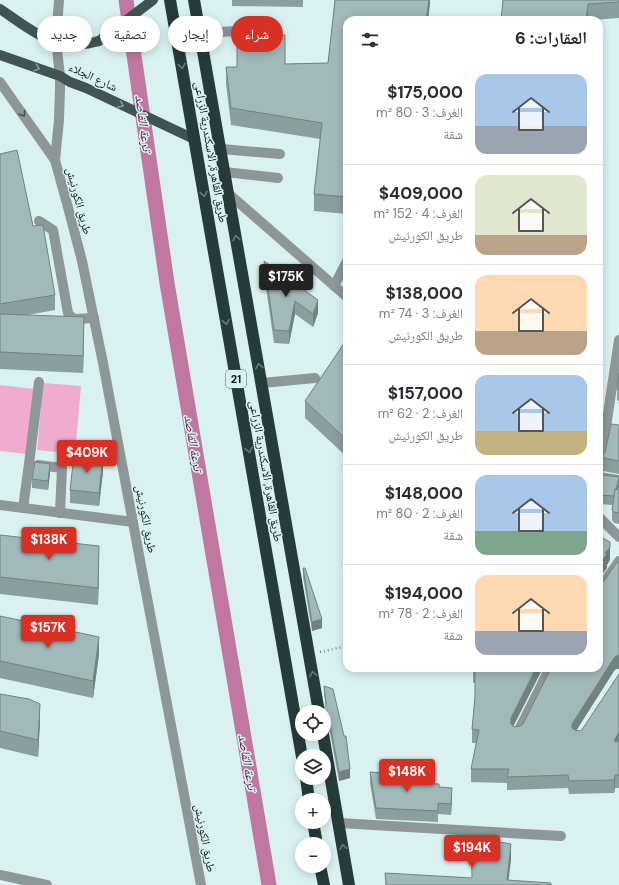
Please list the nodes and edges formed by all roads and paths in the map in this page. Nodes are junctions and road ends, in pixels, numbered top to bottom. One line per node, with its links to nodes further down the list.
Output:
1 (60, 0): 6 (street, طريق الكورنيش)
2 (153, 0): 9 (main road, شارع الجلاء)
3 (170, 0): 15 (highway, طريق القاهرة, الاسكندرية الزراعى / 21, one-way to 15)
4 (194, 0): 7 (highway, طريق القاهرة, الاسكندرية الزراعى / 21)
5 (0, 9): 8 (main road, شارع الجلاء)
6 (58, 16)
7 (197, 16)
8 (37, 34)
9 (92, 43)
10 (57, 52): 13 (street, طريق الكورنيش)
11 (203, 52): 16 (highway, طريق القاهرة, الاسكندرية الزراعى / 21)
12 (0, 55): 13 (main road, شارع الجلاء, one-way to 13)
13 (60, 76): 15 (main road, شارع الجلاء, one-way to 15); 18 (street, طريق الكورنيش)
14 (0, 82): 18 (street, طريق الكورنيش, one-way to 18)
15 (194, 139): 50 (highway, طريق القاهرة, الاسكندرية الزراعى / 21, one-way to 50)
16 (221, 149): 17 (street); 19 (highway, طريق القاهرة, الاسكندرية الزراعى / 21)
17 (280, 154)
18 (55, 160): 26 (street, طريق الكورنيش)
19 (225, 172): 20 (street); 21 (highway, طريق القاهرة, الاسكندرية الزراعى / 21)
20 (278, 178)
21 (229, 194): 24 (street); 31 (highway, طريق القاهرة, الاسكندرية الزراعى / 21, one-way to 21)
22 (39, 221): 26 (street)
23 (343, 269): 24 (street)
24 (334, 286): 25 (street)
25 (343, 294)
26 (94, 318): 40 (street, طريق الكورنيش)
27 (619, 340): 28 (street)
28 (617, 372): 32 (street)
29 (315, 378): 31 (street)
30 (39, 382): 33 (street)
31 (262, 383): 45 (highway, طريق القاهرة, الاسكندرية الزراعى / 21)
32 (603, 449)
33 (29, 464): 37 (street); 38 (street)
34 (603, 478): 35 (street)
35 (619, 480)
36 (0, 505): 37 (street)
37 (23, 508): 38 (street)
38 (60, 512): 40 (street)
39 (603, 521): 41 (street)
40 (133, 522): 56 (street, طريق الكورنيش)
41 (619, 537)
42 (619, 561): 43 (street)
43 (603, 584)
44 (343, 647): 45 (path)
45 (310, 654): 47 (highway, طريق القاهرة, الاسكندرية الزراعى / 21, one-way to 45)
46 (548, 672): 48 (street)
47 (319, 705)
48 (517, 734)
49 (324, 741): 51 (highway)
50 (301, 749)
51 (338, 823): 52 (street); 58 (highway, one-way to 51)
52 (561, 836)
53 (321, 873): 57 (highway)
54 (0, 875): 55 (street)
55 (47, 885)
56 (201, 885)
57 (324, 885)
58 (349, 885)

